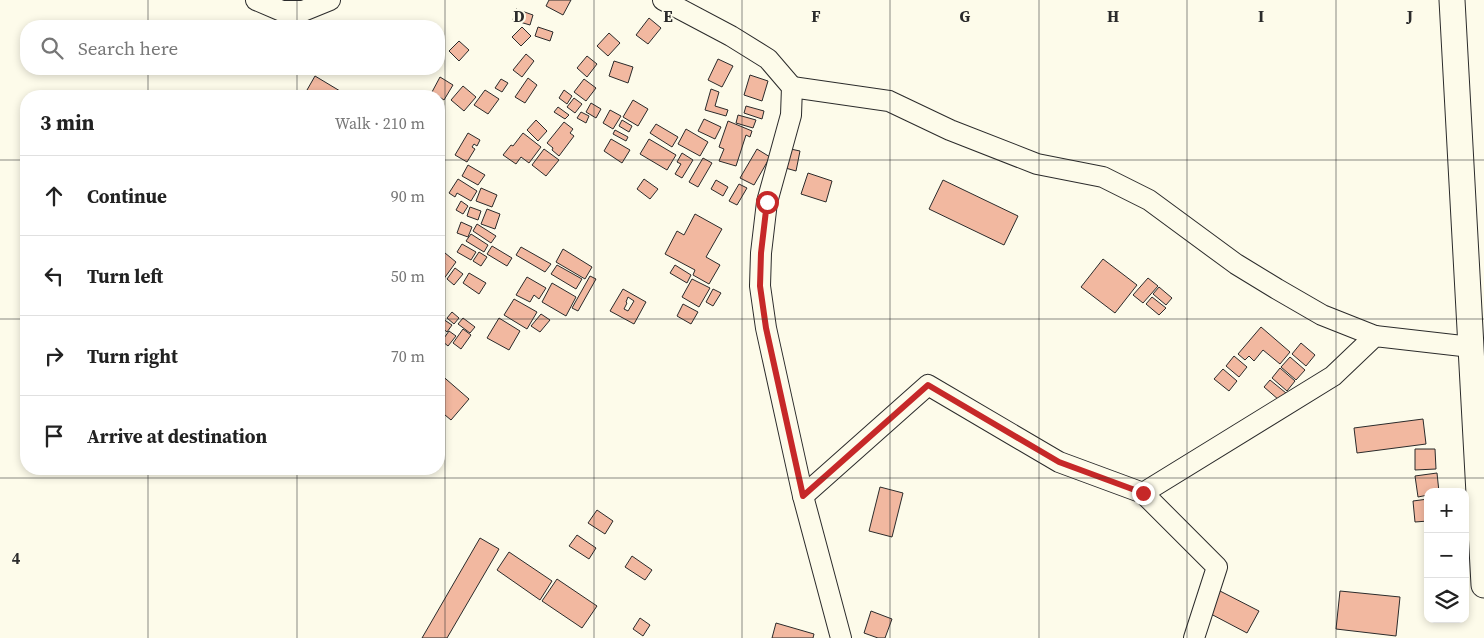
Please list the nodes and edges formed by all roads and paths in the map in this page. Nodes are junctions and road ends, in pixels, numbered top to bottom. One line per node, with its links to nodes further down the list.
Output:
1 (256, 0): 2 (street)
2 (330, 0)
3 (663, 0): 5 (street)
4 (1452, 0): 7 (street)
5 (792, 87): 6 (street); 9 (street)
6 (1375, 336): 7 (street); 8 (street)
7 (1471, 347): 10 (street)
8 (1143, 493): 9 (street); 12 (street)
9 (803, 496): 11 (street)
10 (1484, 585)
11 (841, 638)
12 (1194, 638)

